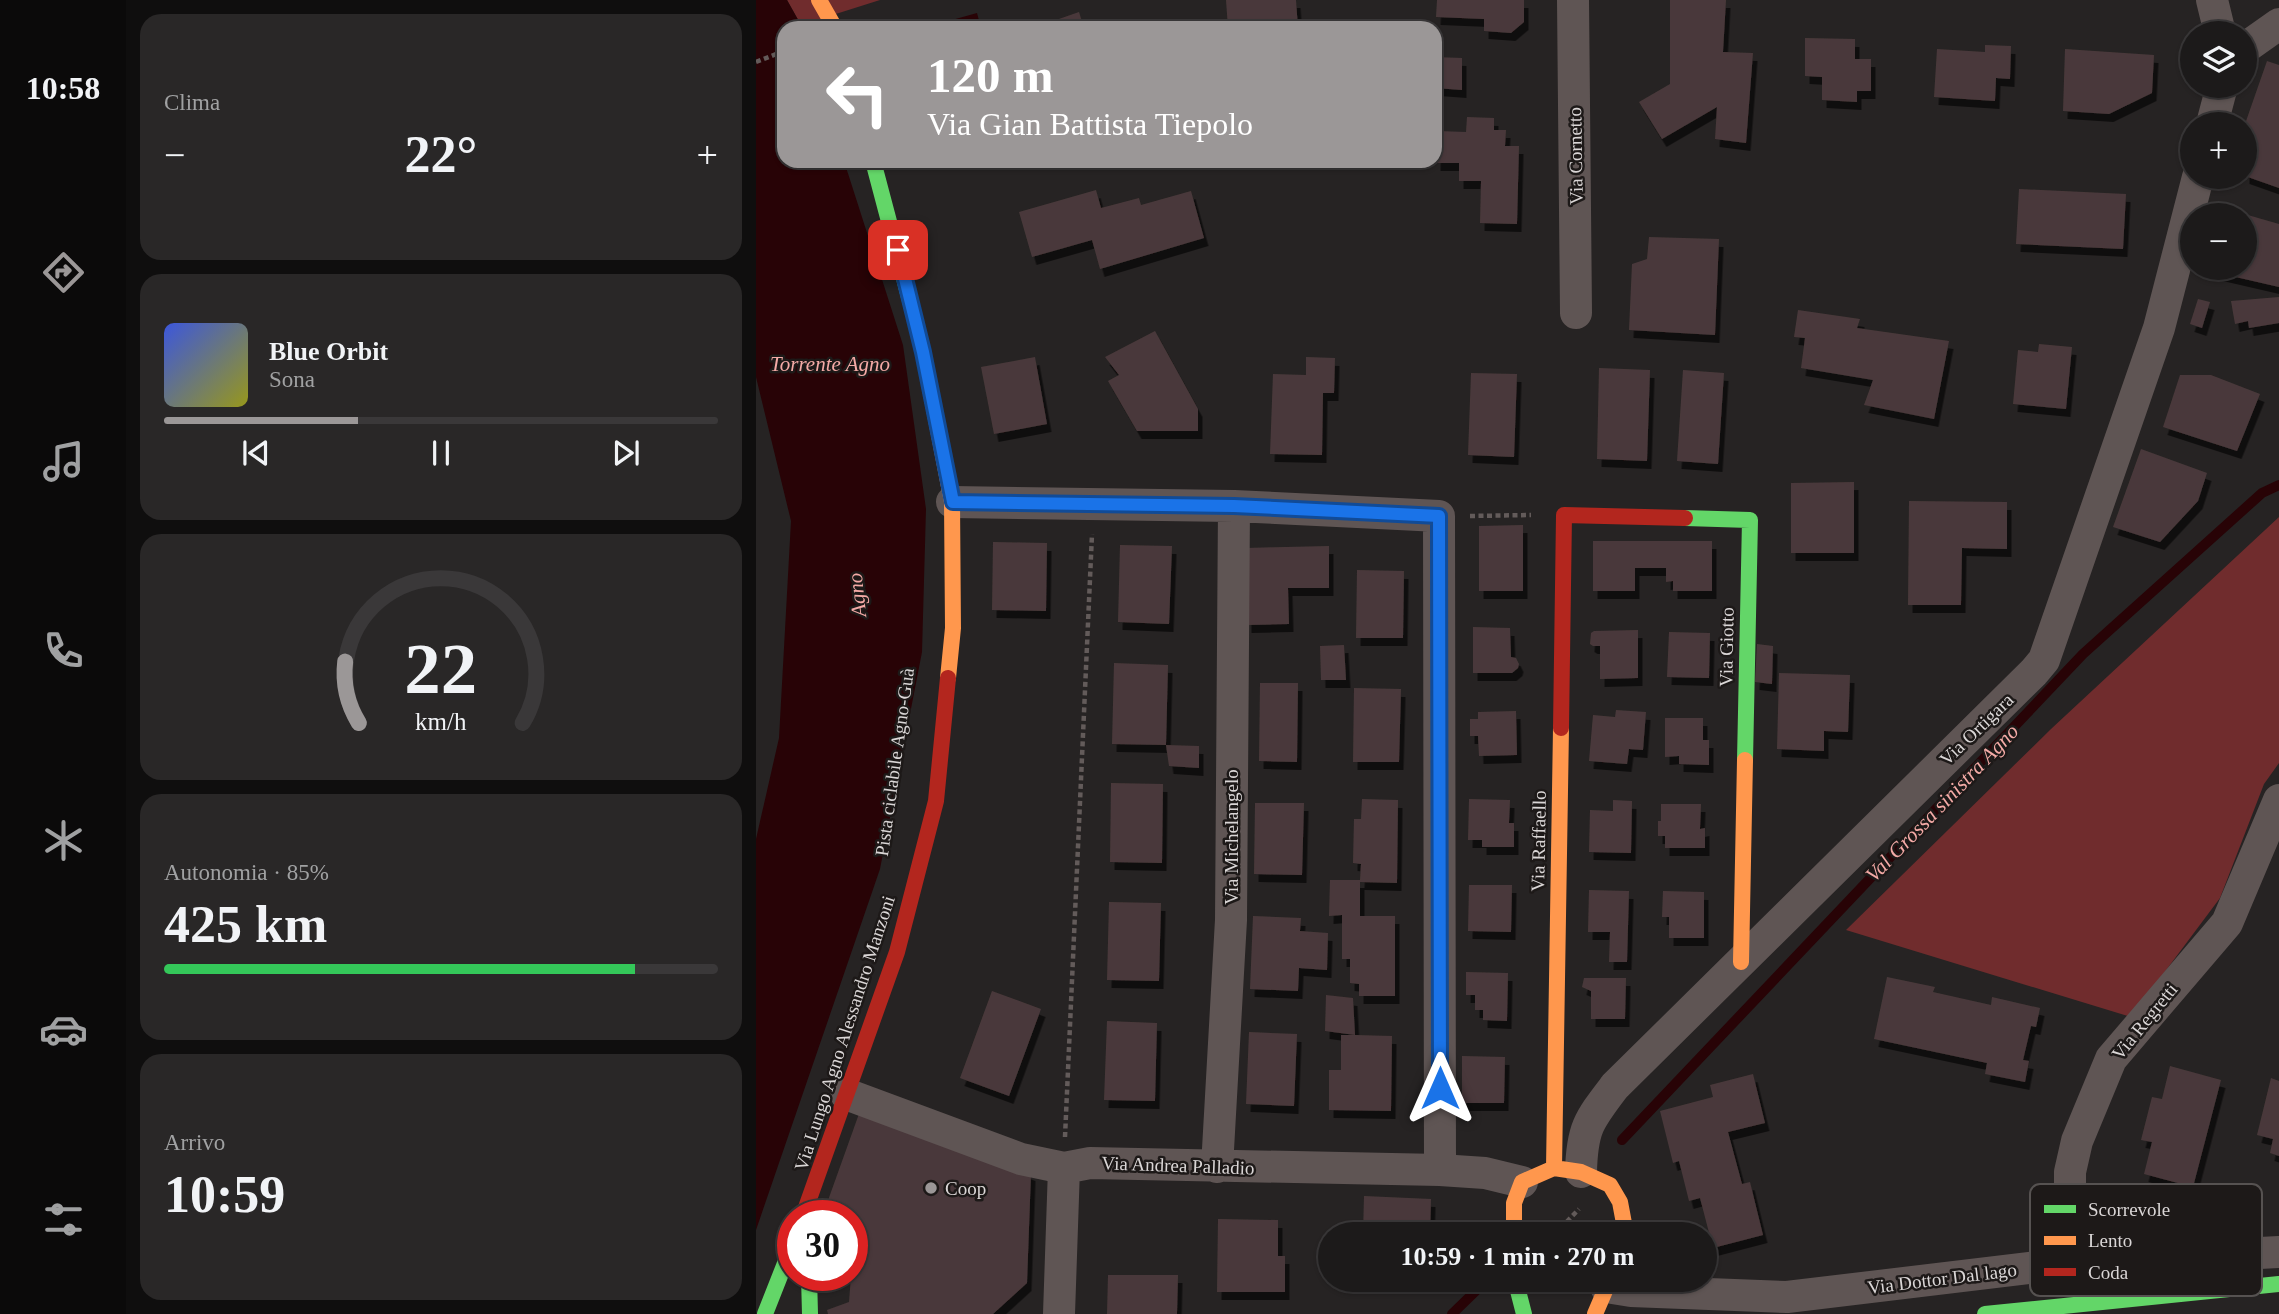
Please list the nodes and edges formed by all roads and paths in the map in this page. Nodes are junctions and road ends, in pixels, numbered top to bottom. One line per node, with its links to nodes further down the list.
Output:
1 (819, 0): 5 (main road)
2 (831, 0): 6 (main road)
3 (1573, 0): 14 (street, Via Cornetto)
4 (2212, 0): 7 (street)
5 (831, 21)
6 (834, 21)
7 (2217, 21)
8 (2279, 24): 9 (street)
9 (2257, 40)
10 (777, 54): 11 (path)
11 (756, 62)
12 (875, 168): 15 (main road, Via Lungo Agno Alessandro Manzoni)
13 (2195, 189): 21 (street, Via Ortigara)
14 (1576, 313)
15 (953, 502): 16 (street); 22 (main road, Via Lungo Agno Alessandro Manzoni)
16 (1234, 506): 18 (street); 23 (street, Via Michelangelo)
17 (1564, 515): 18 (path); 21 (main road, Via Giotto); 26 (main road, Via Raffaello)
18 (1439, 516): 25 (street)
19 (1092, 523): 24 (path)
20 (2279, 800): 29 (street, Via Regretti)
21 (1741, 962): 26 (street, Via Ortigara)
22 (846, 1094): 24 (street, Via Andrea Palladio); 28 (main road, Via Lungo Agno Alessandro Manzoni)
23 (1217, 1167): 24 (street, Via Andrea Palladio); 25 (street, Via Andrea Palladio)
24 (1064, 1168): 42 (street)
25 (1440, 1170): 27 (street, Via Andrea Palladio)
26 (1567, 1170): 27 (main road); 33 (main road)
27 (1522, 1182): 32 (main road)
28 (816, 1183): 30 (main road, Via Lungo Agno Alessandro Manzoni); 31 (main road)
29 (2070, 1184)
30 (809, 1200)
31 (814, 1200)
32 (1514, 1222)
33 (1624, 1222)
34 (2030, 1268): 38 (street, Via Dottor Dal lago)
35 (777, 1284): 40 (main road)
36 (809, 1291): 41 (main road)
37 (1518, 1292): 43 (main road)
38 (1604, 1293)
39 (2161, 1296): 44 (main road)
40 (765, 1314)
41 (810, 1314)
42 (1059, 1314)
43 (1524, 1314)
44 (1985, 1314)

